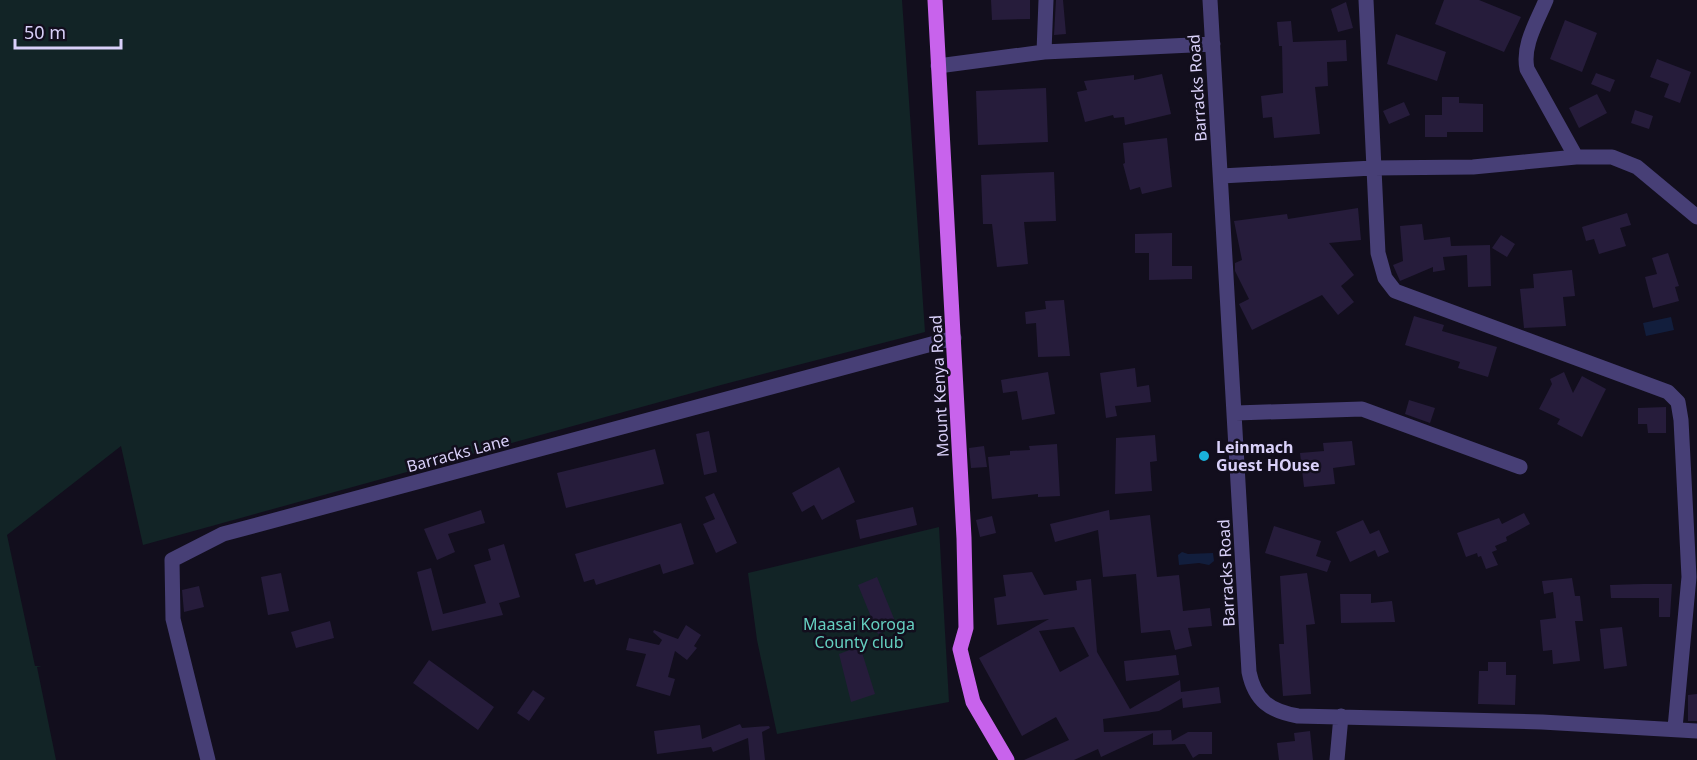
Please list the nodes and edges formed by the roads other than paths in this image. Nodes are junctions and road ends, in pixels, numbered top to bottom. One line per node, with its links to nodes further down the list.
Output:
1 (935, 0): 8 (main road, Mount Kenya Road)
2 (1046, 0): 7 (street)
3 (1210, 0): 6 (street, Barracks Road)
4 (1366, 0): 10 (street)
5 (1546, 0): 9 (street)
6 (1213, 44): 7 (street); 11 (street, Barracks Road)
7 (1044, 52): 8 (street)
8 (938, 66): 13 (main road, Mount Kenya Road)
9 (1576, 157): 10 (street); 12 (street)
10 (1373, 168): 11 (street); 16 (street)
11 (1221, 176): 14 (street, Barracks Road)
12 (1697, 217)
13 (954, 338): 20 (street, Barracks Lane); 21 (main road, Mount Kenya Road)
14 (1236, 413): 15 (street); 17 (street, Barracks Road)
15 (1520, 467)
16 (1693, 578): 18 (street)
17 (1341, 716): 18 (street, Barracks Road); 22 (street)
18 (1676, 728): 19 (street, Barracks Road)
19 (1697, 731)
20 (208, 760)
21 (1007, 760)
22 (1337, 760)

